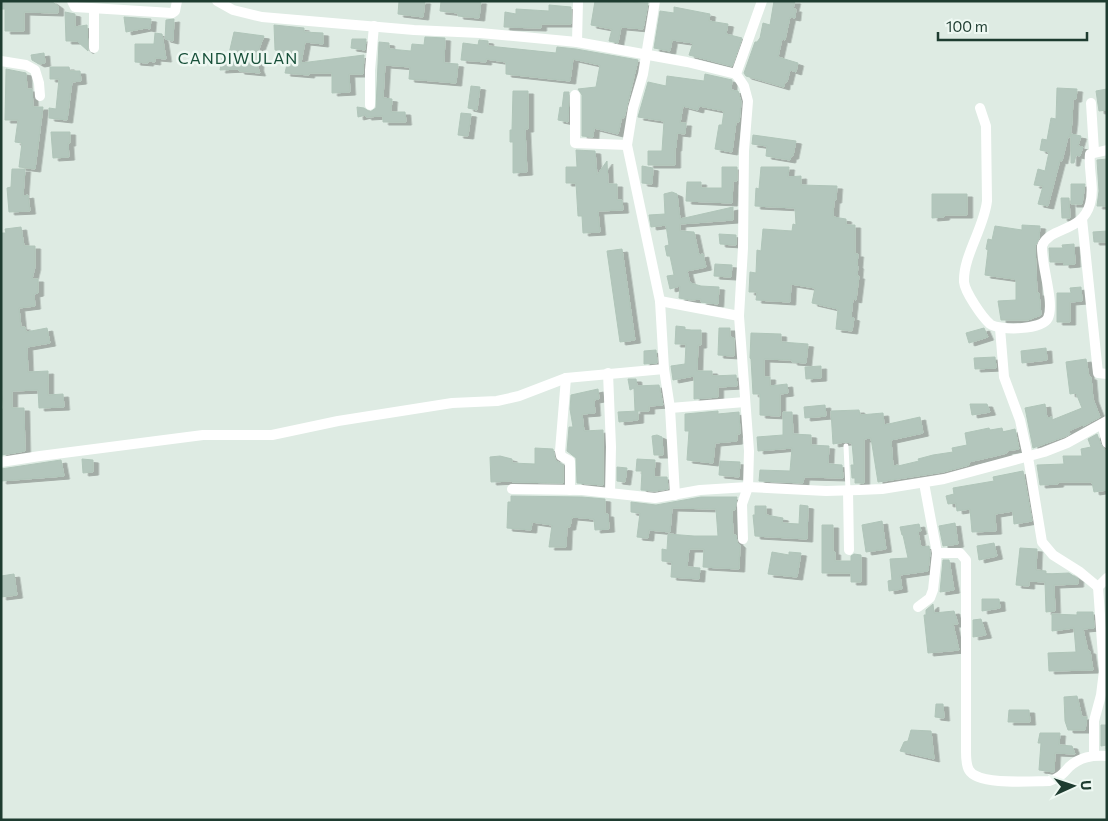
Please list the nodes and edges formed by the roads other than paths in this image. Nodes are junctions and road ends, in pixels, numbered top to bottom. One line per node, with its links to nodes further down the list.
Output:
1 (72, 1): 7 (street)
2 (177, 1): 7 (street)
3 (217, 1): 8 (street)
4 (578, 1): 9 (street)
5 (655, 1): 11 (street)
6 (762, 1): 13 (street)
7 (94, 9): 10 (street)
8 (374, 26): 9 (street); 17 (street)
9 (577, 42): 11 (street)
10 (94, 48)
11 (647, 54): 13 (street); 19 (street)
12 (1, 61): 15 (street)
13 (736, 74): 24 (street)
14 (576, 95): 19 (street)
15 (40, 96)
16 (1091, 103): 21 (street)
17 (370, 105)
18 (980, 108): 25 (street)
19 (627, 145): 23 (street)
20 (1107, 150): 21 (street)
21 (1094, 151): 22 (street)
22 (1082, 220): 25 (street); 28 (street)
23 (660, 301): 24 (street); 26 (street)
24 (739, 316): 30 (street)
25 (1000, 328): 35 (street)
26 (664, 369): 27 (street); 31 (street)
27 (608, 373): 29 (street); 42 (street)
28 (1107, 374)
29 (566, 378): 36 (street); 40 (street)
30 (745, 402): 31 (street); 38 (street)
31 (670, 408): 43 (street)
32 (1104, 422): 33 (street); 35 (street)
33 (1107, 443)
34 (846, 446): 41 (lane)
35 (1028, 457): 37 (street); 48 (street)
36 (1, 462)
37 (924, 483): 41 (street); 46 (street)
38 (748, 487): 41 (street); 43 (street); 44 (street)
39 (512, 489): 40 (street)
40 (570, 490): 42 (street)
41 (848, 490): 45 (street)
42 (610, 492): 43 (street)
43 (675, 495)
44 (743, 540)
45 (849, 550)
46 (937, 553): 49 (street); 50 (street)
47 (1107, 578): 48 (street)
48 (1098, 587): 50 (street)
49 (918, 607)
50 (1094, 755): 51 (street)
51 (1107, 756)

